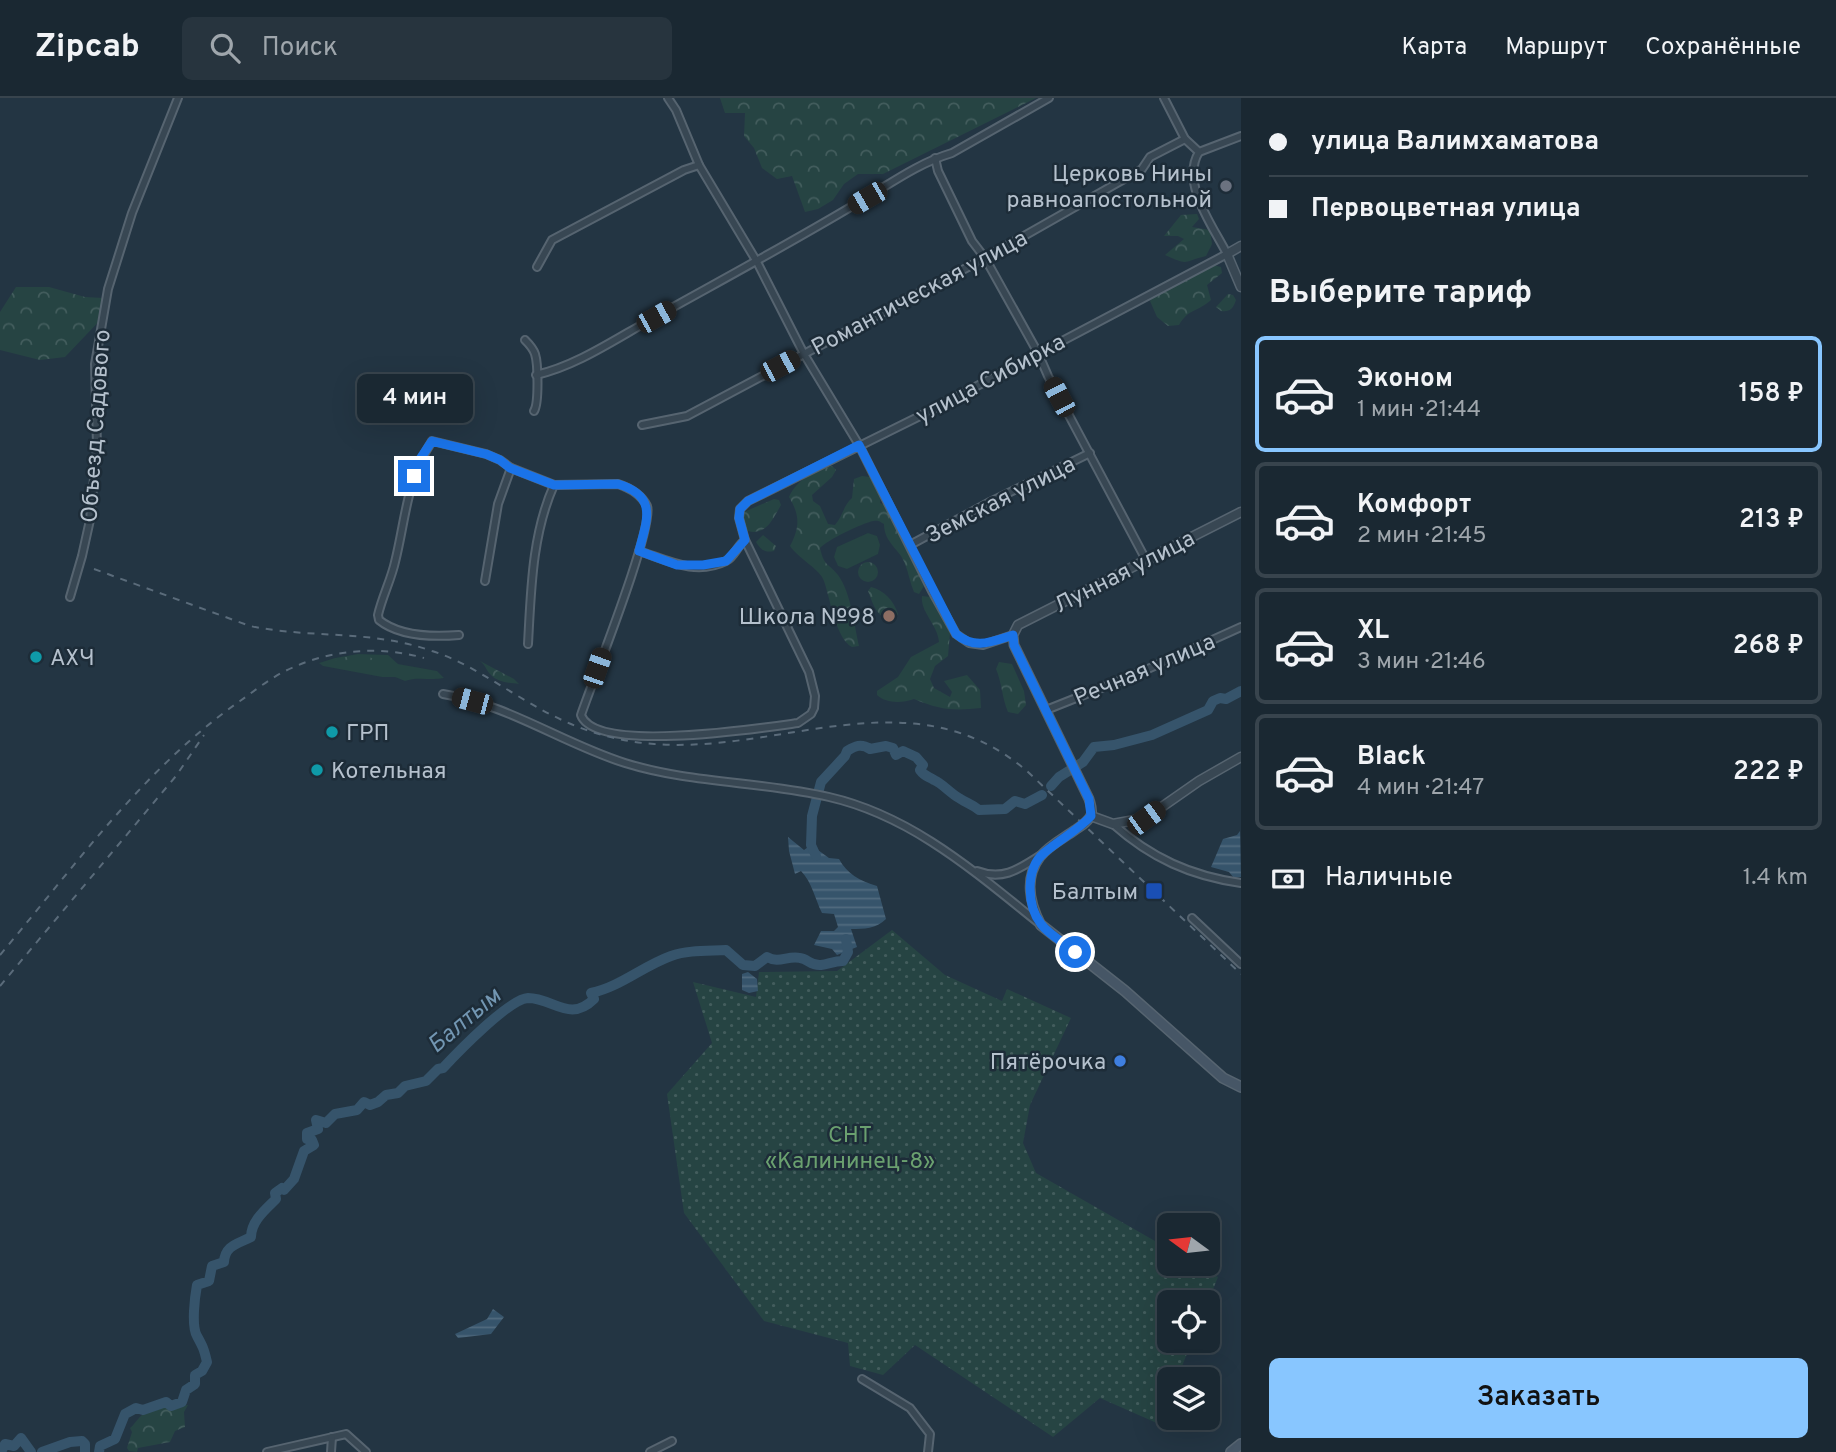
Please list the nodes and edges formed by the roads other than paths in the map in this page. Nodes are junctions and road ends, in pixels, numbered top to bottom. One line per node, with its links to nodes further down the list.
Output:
1 (178, 98): 32 (street, Объезд Садового)
2 (668, 98): 9 (street)
3 (1049, 98): 8 (street)
4 (1164, 98): 6 (street)
5 (1241, 136): 7 (street)
6 (1185, 139): 7 (street); 12 (street, Романтическая улица)
7 (1199, 152): 11 (street)
8 (935, 158): 12 (street, Земская улица); 13 (street)
9 (700, 166): 13 (street); 14 (street)
10 (1241, 246): 11 (street, улица Сибирка)
11 (1227, 254): 15 (street); 17 (street, улица Сибирка)
12 (985, 258): 17 (street, Земская улица); 18 (street, Романтическая улица)
13 (757, 262): 18 (street); 19 (street)
14 (537, 267)
15 (1241, 287)
16 (525, 340): 19 (street)
17 (1038, 353): 22 (street, улица Сибирка); 23 (street, Земская улица)
18 (804, 354): 21 (street, Романтическая улица); 22 (street)
19 (536, 375): 20 (street)
20 (534, 411)
21 (642, 425)
22 (859, 445): 27 (street, улица Сибирка); 28 (street)
23 (1090, 453): 28 (street, Земская улица); 30 (street, Земская улица)
24 (510, 468): 25 (street); 31 (street); 34 (street)
25 (554, 485): 29 (street); 36 (street)
26 (1241, 512): 30 (street, Лунная улица)
27 (745, 540): 29 (street); 29 (street)
28 (909, 545): 35 (street)
29 (639, 551)
30 (1146, 560): 35 (street, Лунная улица)
31 (485, 581)
32 (69, 597)
33 (1241, 627): 38 (street, Речная улица)
34 (460, 635)
35 (1013, 635): 38 (street)
36 (528, 644)
37 (443, 694): 43 (street)
38 (1046, 710): 40 (street)
39 (1241, 757): 41 (street)
40 (1091, 816): 41 (street); 42 (street)
41 (1113, 824): 44 (street)
42 (1041, 855): 43 (street); 46 (street)
43 (972, 869): 46 (street)
44 (1241, 883)
45 (1192, 918): 47 (street)
46 (1041, 925): 48 (main road)
47 (1241, 964)
48 (1241, 1087)
49 (862, 1379): 57 (street)
50 (332, 1437): 53 (street); 54 (street); 55 (street)
51 (672, 1441): 56 (street)
52 (1241, 1444): 58 (main road)
53 (267, 1452)
54 (331, 1452)
55 (366, 1452)
56 (650, 1452)
57 (928, 1452)
58 (1231, 1452)

